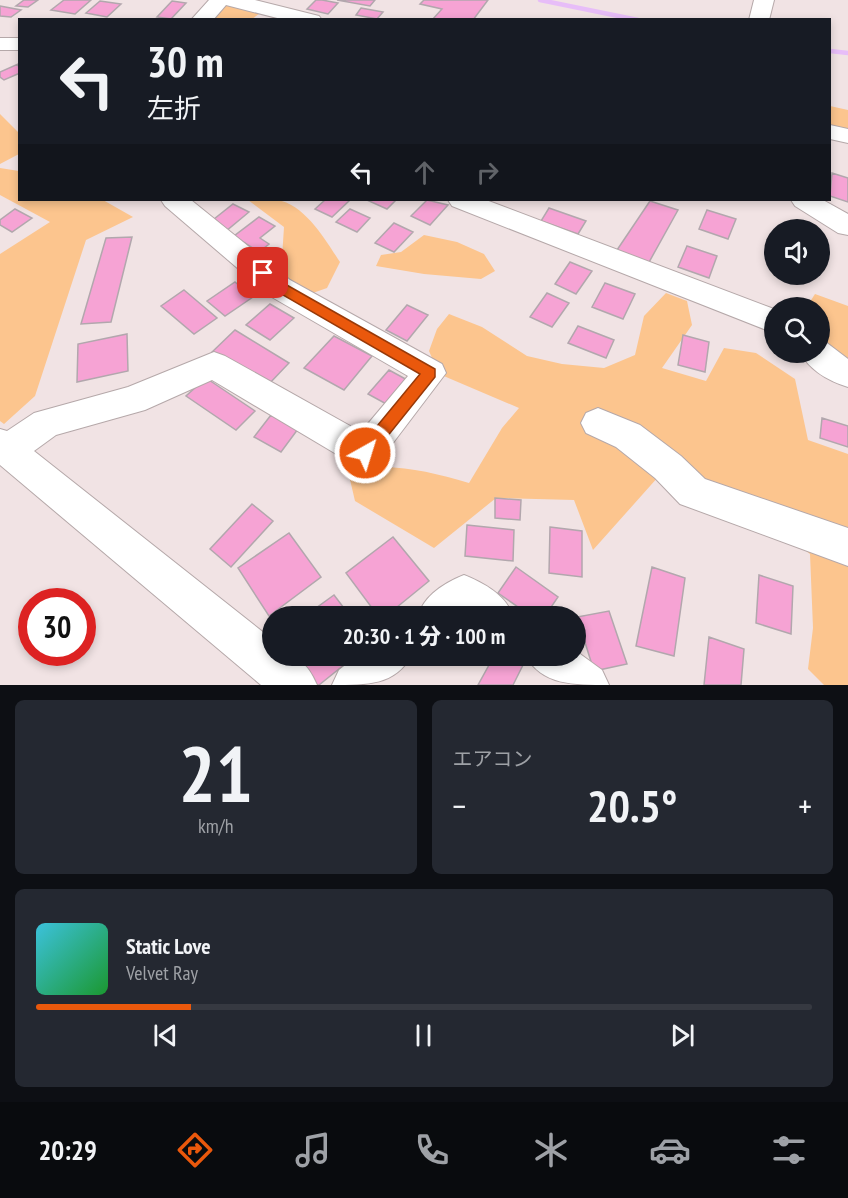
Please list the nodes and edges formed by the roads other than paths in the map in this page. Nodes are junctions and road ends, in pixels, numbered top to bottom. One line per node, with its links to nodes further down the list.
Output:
1 (220, 0): 5 (street)
2 (231, 0): 4 (street)
3 (764, 0): 7 (street)
4 (267, 10): 6 (street)
5 (203, 18)
6 (303, 18)
7 (760, 18)
8 (0, 44): 9 (street)
9 (18, 44)
10 (831, 132): 11 (street)
11 (848, 136)
12 (175, 201): 20 (street)
13 (464, 201): 16 (street)
14 (806, 201): 15 (street)
15 (848, 226)
16 (764, 317)
17 (830, 363): 18 (street)
18 (848, 374)
19 (598, 423): 21 (street)
20 (4, 447): 26 (street)
21 (848, 547)
22 (450, 606): 23 (street)
23 (479, 606)
24 (378, 666): 27 (street)
25 (561, 666): 28 (street)
26 (295, 685)
27 (354, 685)
28 (587, 685)

